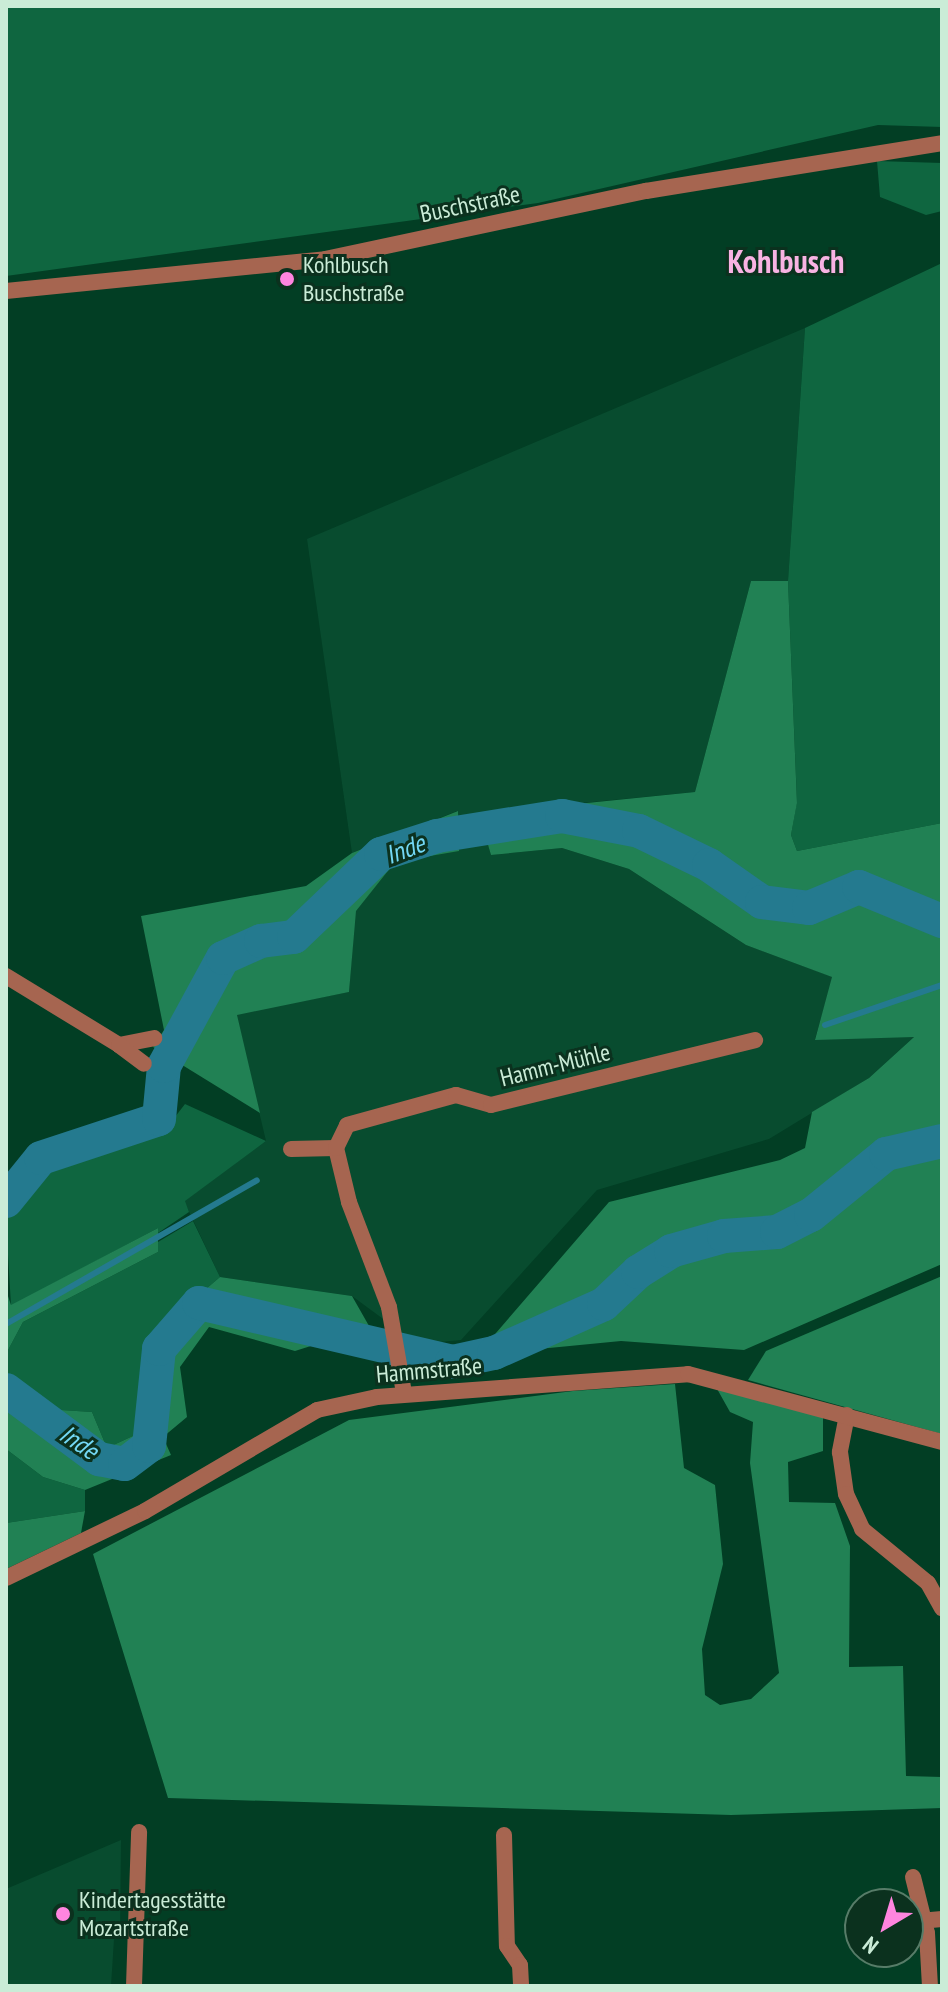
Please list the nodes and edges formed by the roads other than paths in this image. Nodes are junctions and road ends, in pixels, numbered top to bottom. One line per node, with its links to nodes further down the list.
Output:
1 (942, 143): 2 (street, Buschstraße)
2 (6, 291)
3 (6, 976): 6 (street)
4 (154, 1038): 6 (street)
5 (755, 1040): 8 (street, Hamm-Mühle)
6 (119, 1045): 7 (street)
7 (144, 1064)
8 (336, 1148): 9 (street); 10 (street)
9 (291, 1149)
10 (404, 1393): 11 (street, Hammstraße); 13 (street, Hammstraße)
11 (847, 1415): 12 (street, Hammstraße); 14 (street)
12 (942, 1442)
13 (6, 1578)
14 (942, 1608)
15 (139, 1832): 20 (street)
16 (504, 1835): 21 (street)
17 (913, 1877): 18 (street)
18 (915, 1888)
19 (924, 1928): 22 (street)
20 (134, 1986)
21 (521, 1986)
22 (930, 1986)

